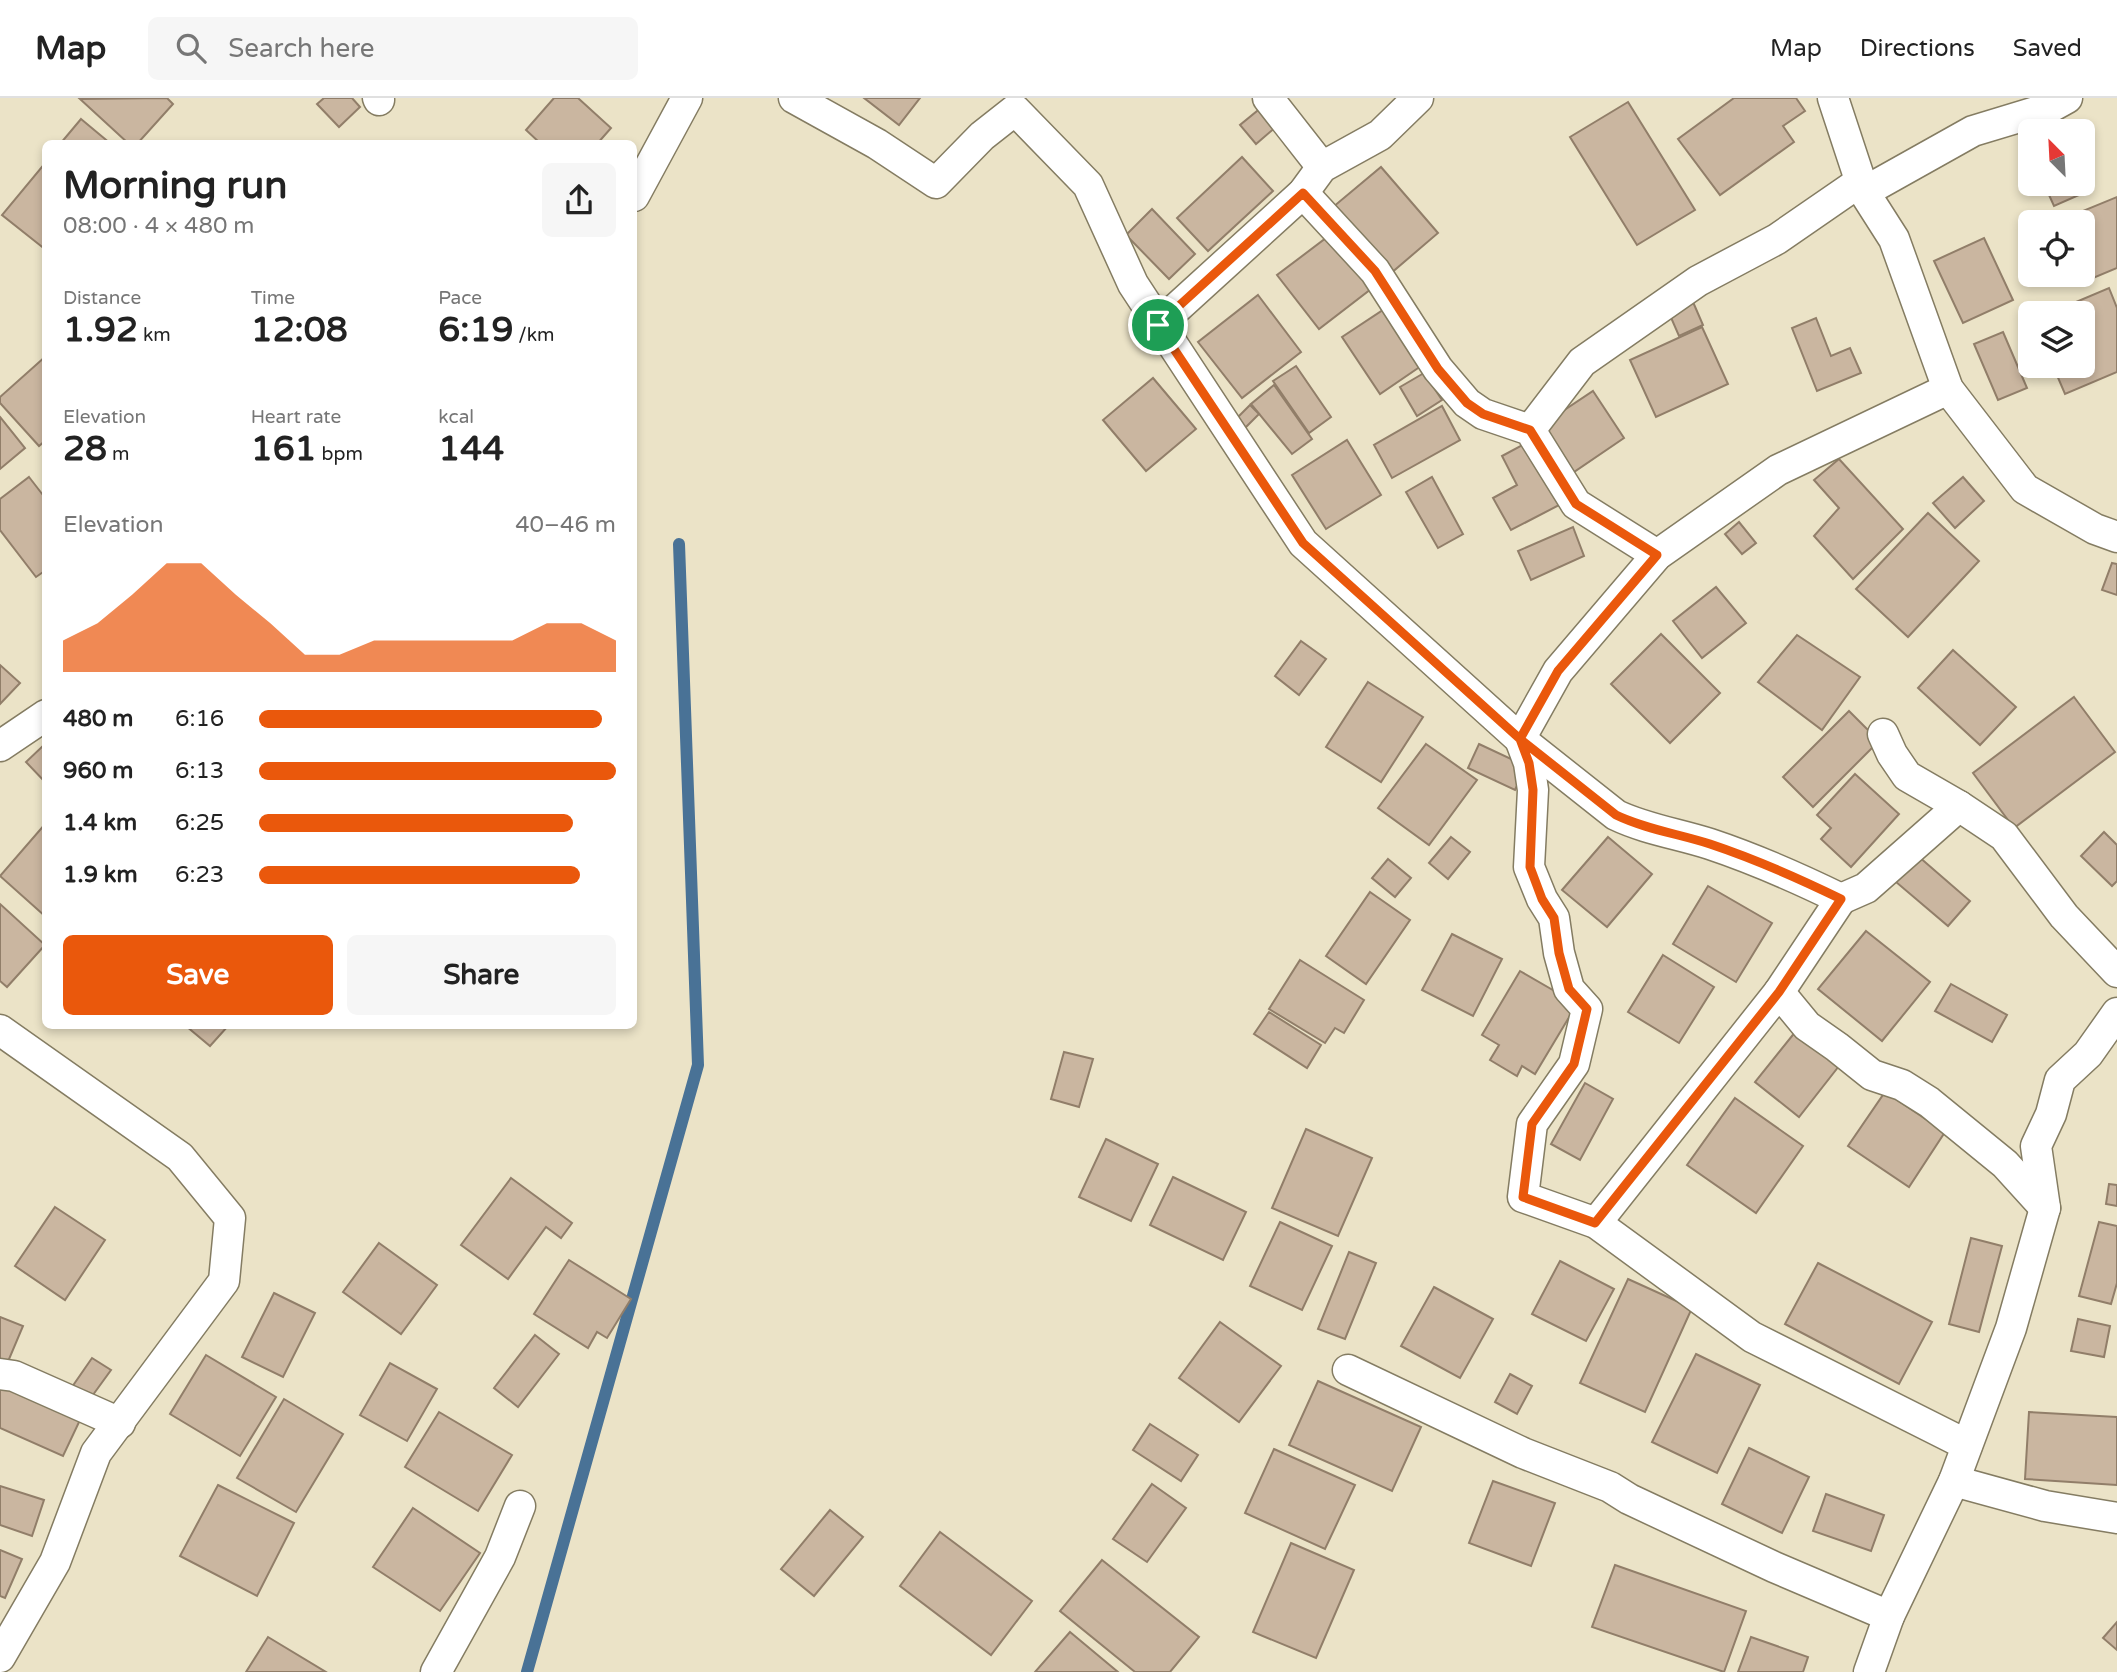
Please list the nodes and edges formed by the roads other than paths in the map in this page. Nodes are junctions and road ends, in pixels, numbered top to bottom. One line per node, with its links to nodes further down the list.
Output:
1 (687, 98): 10 (street)
2 (794, 98): 7 (street)
3 (1268, 98): 8 (street)
4 (1418, 98): 8 (street)
5 (1833, 98): 9 (street)
6 (2067, 98): 9 (street)
7 (1017, 104): 12 (street)
8 (1322, 167): 11 (street)
9 (1862, 187): 13 (street); 14 (street)
10 (637, 190)
11 (1303, 193): 12 (street); 14 (street)
12 (1158, 325): 19 (street)
13 (1948, 388): 15 (street); 16 (street)
14 (1530, 430): 16 (street)
15 (2117, 537)
16 (1657, 555): 19 (street)
17 (42, 718): 20 (street)
18 (1883, 734): 21 (street)
19 (1520, 739): 22 (street); 28 (street)
20 (0, 746)
21 (1959, 806): 22 (street); 23 (street)
22 (1841, 899): 24 (street)
23 (2117, 972)
24 (1779, 992): 27 (street); 28 (street)
25 (2117, 1013): 27 (street)
26 (0, 1030): 31 (street)
27 (2045, 1208): 32 (street)
28 (1595, 1223): 32 (street)
29 (1348, 1370): 36 (street)
30 (0, 1374): 31 (street)
31 (120, 1423): 37 (street)
32 (1967, 1445): 33 (street)
33 (1954, 1481): 35 (street); 36 (street)
34 (520, 1506): 38 (street)
35 (2117, 1518)
36 (1889, 1616): 39 (street)
37 (0, 1657)
38 (436, 1672)
39 (1869, 1672)

